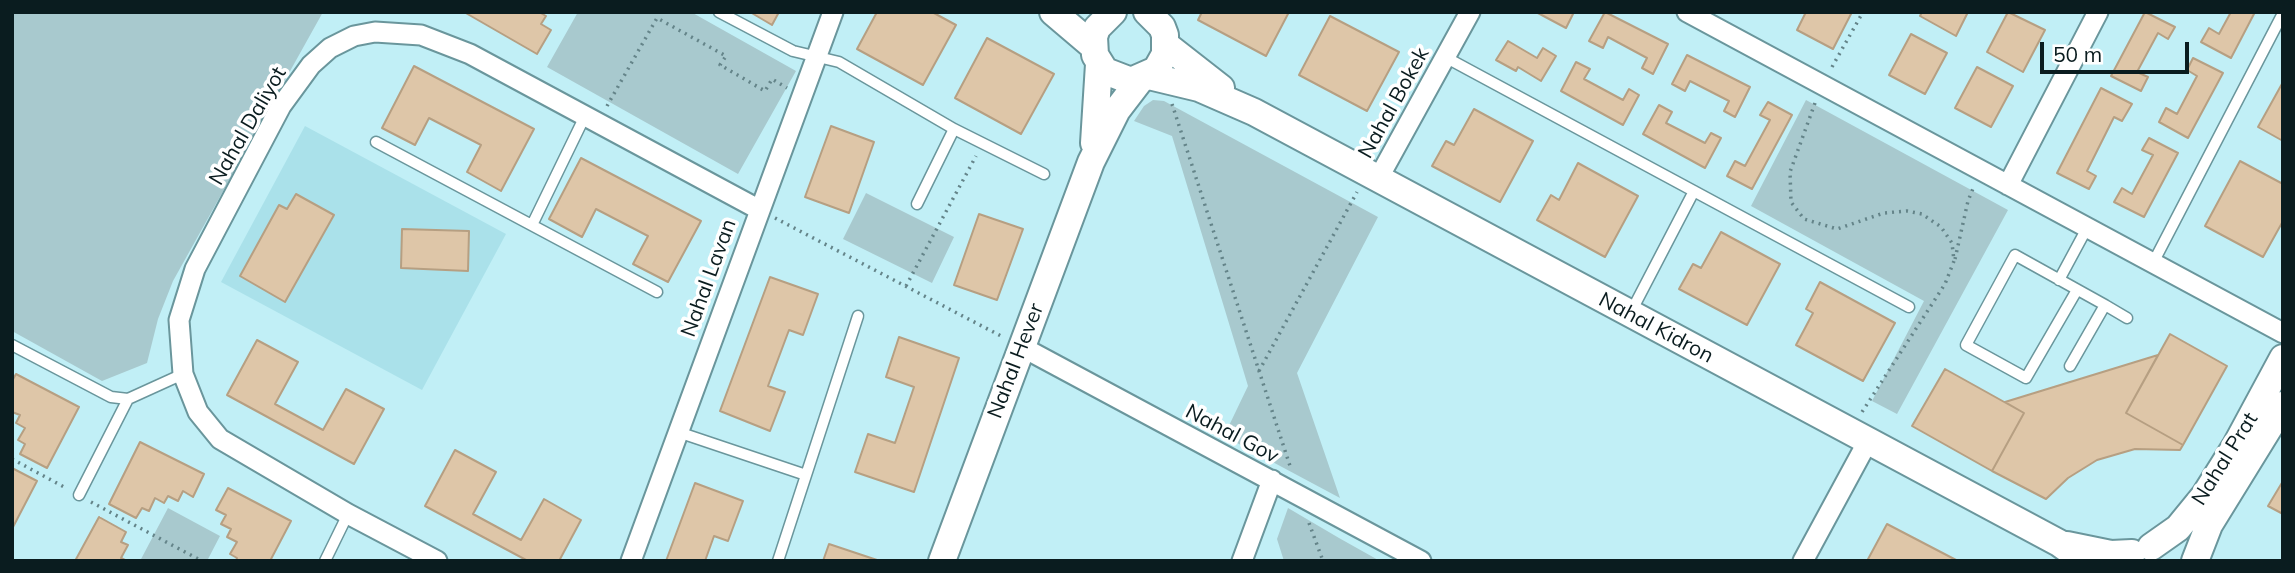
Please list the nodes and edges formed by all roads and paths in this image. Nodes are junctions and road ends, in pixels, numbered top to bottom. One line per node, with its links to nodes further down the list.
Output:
1 (719, 12): 12 (lane)
2 (833, 12): 12 (street, Nahal Lavan)
3 (1053, 12): 11 (street)
4 (1470, 12): 13 (street, Nahal Bokek)
5 (1686, 12): 16 (street)
6 (1863, 12): 16 (path)
7 (1107, 13): 11 (street)
8 (2095, 13): 27 (street)
9 (2281, 17): 34 (lane)
10 (1160, 24): 14 (street, Nahal Hever); 18 (street, Nahal Kidron)
11 (1096, 55): 14 (street, Nahal Kidron); 23 (street, Nahal Hever)
12 (818, 57): 17 (street, Nahal Lavan); 20 (lane)
13 (1445, 57): 26 (street, Nahal Bokek); 28 (lane)
14 (1144, 78): 15 (street, Nahal Kidron); 23 (street, Nahal Hever)
15 (1178, 81): 18 (street, Nahal Kidron); 49 (path)
16 (1822, 85): 24 (street); 33 (path)
17 (802, 96): 19 (path); 30 (street, Nahal Lavan)
18 (1254, 112): 26 (street, Nahal Kidron)
19 (591, 120): 30 (street, Nahal Daliyot); 31 (lane); 50 (street, Nahal Daliyot)
20 (954, 129): 22 (lane); 29 (lane)
21 (376, 142): 31 (lane)
22 (983, 144): 25 (lane); 36 (path)
23 (1091, 162): 46 (street, Nahal Hever)
24 (1981, 171): 27 (street); 33 (path)
25 (1044, 174)
26 (1373, 176): 41 (street, Nahal Kidron); 49 (path)
27 (2008, 185): 32 (street)
28 (1693, 191): 40 (lane); 41 (lane)
29 (917, 204)
30 (758, 209): 36 (path); 53 (street, Nahal Lavan)
31 (532, 225): 38 (lane)
32 (2087, 228): 34 (street); 35 (lane)
33 (1954, 261): 54 (path)
34 (2153, 264): 44 (street)
35 (2059, 280): 37 (lane); 37 (lane)
36 (906, 286): 46 (path)
37 (2077, 290): 39 (lane)
38 (657, 292)
39 (2105, 305): 43 (lane); 48 (lane)
40 (1909, 307)
41 (1630, 314): 54 (street, Nahal Kidron)
42 (858, 316): 56 (lane)
43 (2127, 317)
44 (2283, 333)
45 (12, 345): 51 (lane)
46 (1022, 346): 57 (street, Nahal Gov); 68 (street, Nahal Hever)
47 (2283, 358): 62 (street, Nahal Prat)
48 (2070, 366)
49 (1259, 371): 59 (path)
50 (183, 374): 51 (lane); 60 (street, Nahal Daliyot)
51 (128, 400): 58 (lane)
52 (2283, 405): 75 (street, Nahal Prat)
53 (677, 432): 56 (lane); 66 (street, Nahal Lavan)
54 (1858, 436): 61 (street, Nahal Kidron); 72 (street)
55 (12, 459): 58 (path)
56 (806, 475): 67 (lane)
57 (1272, 480): 59 (street, Nahal Gov); 69 (street)
58 (79, 495): 63 (path)
59 (1300, 496): 70 (path); 71 (street, Nahal Gov)
60 (348, 514): 64 (lane); 65 (street, Nahal Daliyot)
61 (2059, 543): 62 (street, Nahal Kidron); 73 (street, Nahal Kidron)
62 (2135, 554): 74 (street, Nahal Kidron)
63 (202, 561)
64 (325, 561)
65 (437, 561)
66 (631, 561)
67 (778, 561)
68 (942, 561)
69 (1242, 561)
70 (1323, 561)
71 (1422, 561)
72 (1803, 561)
73 (2084, 561)
74 (2185, 561)
75 (2195, 561)

